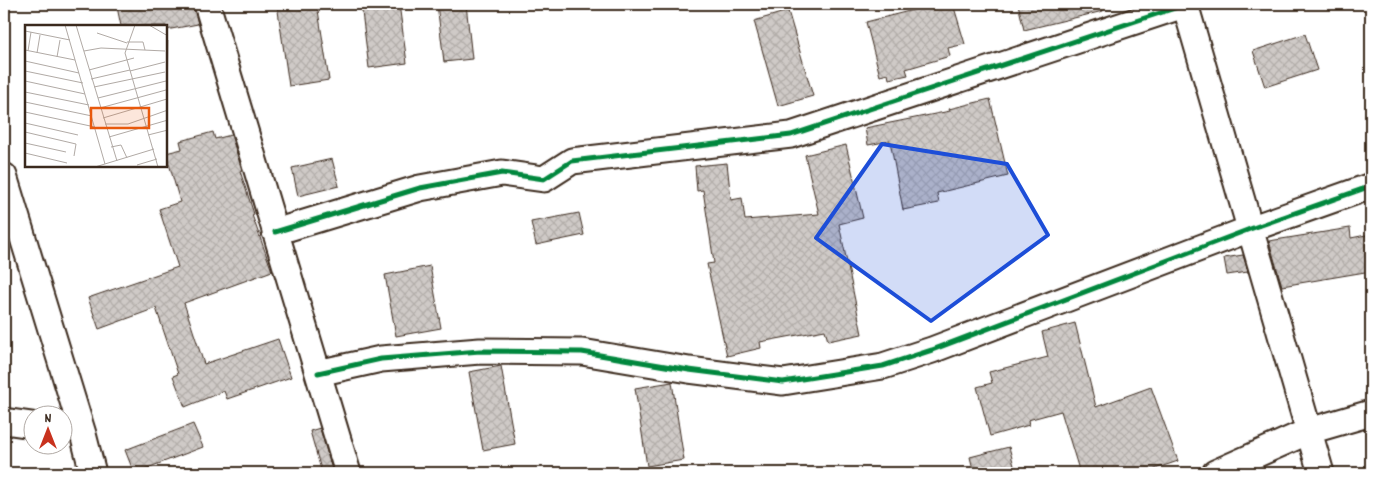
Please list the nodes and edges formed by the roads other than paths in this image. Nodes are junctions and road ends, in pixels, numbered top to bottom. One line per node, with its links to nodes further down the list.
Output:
1 (207, 4): 6 (street)
2 (1186, 4): 5 (street); 6 (street)
3 (4, 180): 12 (street)
4 (1371, 186): 5 (street)
5 (1250, 229): 7 (street); 11 (street)
6 (275, 232): 7 (street)
7 (318, 373): 14 (street)
8 (1371, 414): 11 (street)
9 (4, 420): 10 (street)
10 (22, 423)
11 (1309, 431): 15 (street); 16 (street)
12 (73, 432): 13 (street)
13 (93, 473)
14 (348, 473)
15 (1215, 473)
16 (1321, 473)

